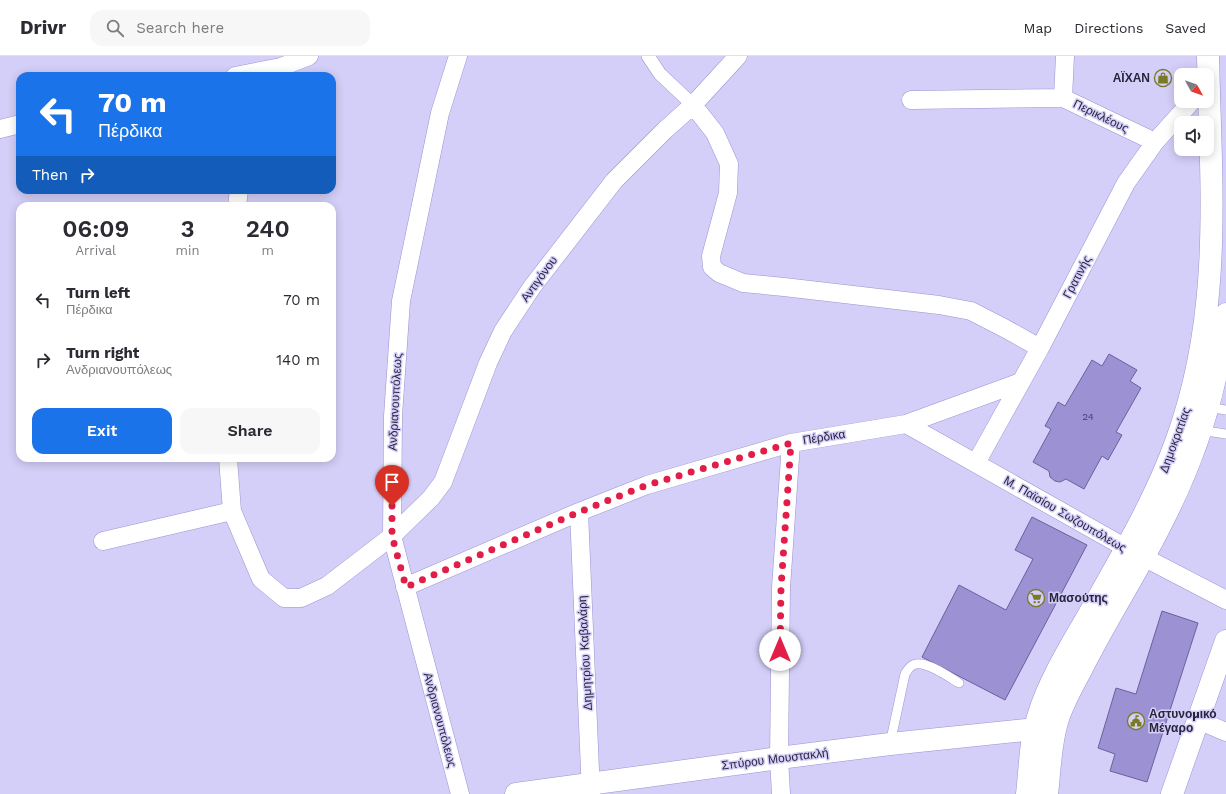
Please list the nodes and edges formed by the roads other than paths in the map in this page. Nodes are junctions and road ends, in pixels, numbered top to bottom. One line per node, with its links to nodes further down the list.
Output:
1 (309, 56): 8 (street)
2 (458, 56): 29 (street, Ανδριανουπόλεως)
3 (648, 56): 11 (street)
4 (738, 56): 11 (street, Αντιγόνου)
5 (1065, 56): 9 (street, Περικλέους)
6 (1208, 56): 7 (street, Δημοκρατίας)
7 (1208, 68)
8 (255, 72)
9 (1062, 98): 10 (street); 16 (street, Περικλέους)
10 (911, 100)
11 (693, 105): 18 (street); 29 (street, Αντιγόνου)
12 (1186, 108): 16 (street, Γρατινής)
13 (1209, 108): 20 (street, Δημοκρατίας)
14 (16, 125): 15 (street)
15 (0, 129)
16 (1155, 142): 18 (street, Γρατινής)
17 (1226, 314): 20 (street)
18 (1040, 348): 19 (street, Γρατινής)
19 (1021, 382): 21 (street, Πέρδικα); 26 (street, Γρατινής)
20 (1204, 406): 22 (street)
21 (906, 424): 24 (street, Πέρδικα); 26 (street, Μ. Παϊσίου Σωζουπόλεως)
22 (1191, 428): 23 (lane); 31 (street)
23 (1226, 434)
24 (791, 443): 28 (street, Πέρδικα); 40 (street)
25 (228, 462): 27 (street, Αντιγόνου)
26 (976, 463): 31 (street, Μ. Παϊσίου Σωζουπόλεως)
27 (232, 511): 29 (street, Αντιγόνου); 30 (street)
28 (579, 512): 32 (street, Πέρδικα); 41 (street, Δημητρίου Καβαλάρη)
29 (392, 536): 32 (street, Ανδριανουπόλεως)
30 (103, 541)
31 (1135, 553): 33 (street, Μ. Παϊσίου Σωζουπόλεως); 37 (street); 46 (street)
32 (406, 587): 42 (street, Ανδριανουπόλεως)
33 (1226, 600)
34 (1226, 641): 36 (street)
35 (959, 683): 39 (lane)
36 (1198, 720): 38 (street); 47 (street)
37 (1035, 729): 39 (street, Σπύρου Μουστακλή); 45 (street)
38 (1226, 732)
39 (890, 744): 40 (street, Σπύρου Μουστακλή)
40 (779, 758): 41 (street, Σπύρου Μουστακλή); 44 (street)
41 (591, 789): 43 (street, Σπύρου Μουστακλή)
42 (460, 794)
43 (516, 794)
44 (781, 794)
45 (1026, 794)
46 (1047, 794)
47 (1172, 794)

